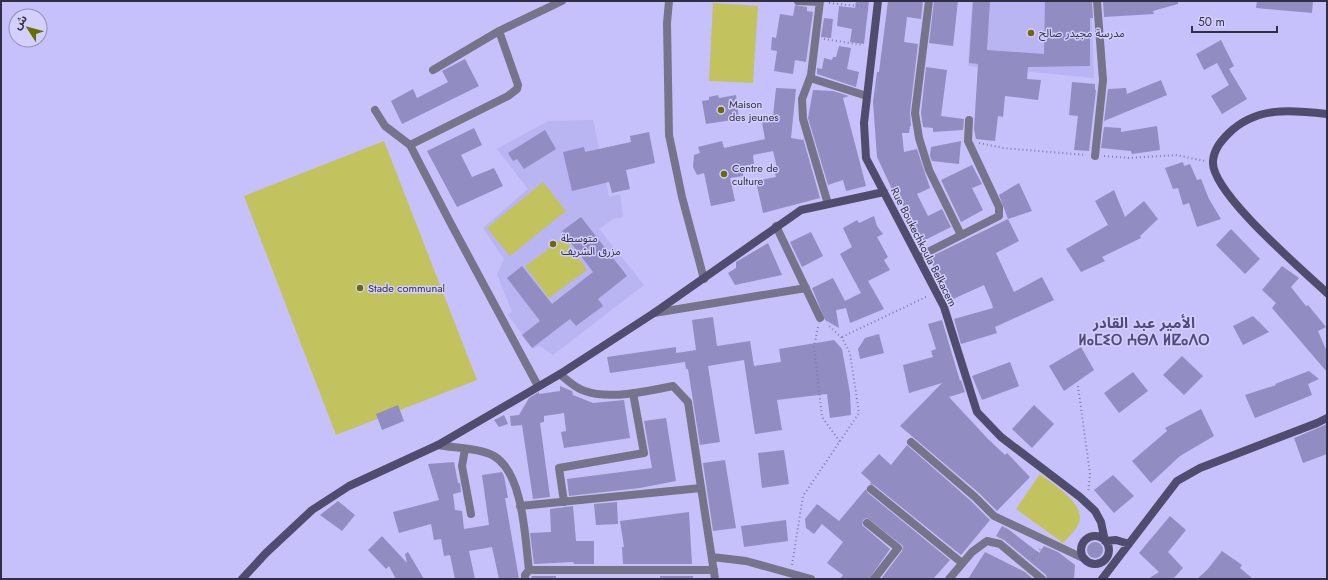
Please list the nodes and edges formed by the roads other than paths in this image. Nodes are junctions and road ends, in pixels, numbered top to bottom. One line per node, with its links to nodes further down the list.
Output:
1 (562, 1): 8 (street)
2 (669, 1): 22 (street)
3 (798, 1): 6 (street)
4 (929, 1): 20 (street)
5 (1097, 1): 16 (street)
6 (820, 2): 10 (street)
7 (878, 5): 11 (street, Rue Boukechkoula Belkacem)
8 (500, 32): 9 (street); 15 (street)
9 (433, 70)
10 (810, 78): 11 (street); 18 (street)
11 (867, 96): 17 (street, Rue Boukechkoula Belkacem)
12 (375, 110): 15 (street)
13 (1327, 114): 24 (street)
14 (969, 120): 20 (street)
15 (410, 145): 28 (street)
16 (1095, 156)
17 (884, 192): 18 (street); 21 (street, Rue Boukechkoula Belkacem)
18 (828, 204): 19 (street)
19 (776, 226): 22 (street); 23 (street)
20 (961, 235): 21 (street)
21 (918, 257): 40 (street, Rue Boukechkoula Belkacem)
22 (704, 279): 25 (street)
23 (806, 288): 25 (street); 26 (street)
24 (1327, 293)
25 (654, 313): 27 (street)
26 (820, 318)
27 (560, 374): 28 (street); 29 (street)
28 (538, 386): 32 (street)
29 (633, 393): 34 (street); 36 (street)
30 (1327, 418): 41 (street)
31 (911, 442): 43 (street)
32 (438, 445): 33 (street); 49 (street)
33 (465, 449): 37 (street); 38 (street)
34 (701, 488): 36 (street); 42 (street)
35 (871, 489): 45 (street)
36 (564, 502): 37 (street)
37 (520, 506): 46 (street)
38 (471, 514)
39 (867, 523): 53 (street)
40 (1105, 541): 41 (street); 43 (street); 44 (street)
41 (1129, 544): 56 (street)
42 (712, 557): 47 (street); 48 (street)
43 (1084, 559): 44 (street)
44 (1105, 559): 56 (street)
45 (962, 563): 54 (street); 55 (street)
46 (529, 570): 47 (street); 50 (street)
47 (714, 570): 51 (street)
48 (794, 576): 52 (street)
49 (242, 579)
50 (525, 579)
51 (715, 579)
52 (811, 579)
53 (874, 579)
54 (949, 579)
55 (1042, 579)
56 (1101, 579)

